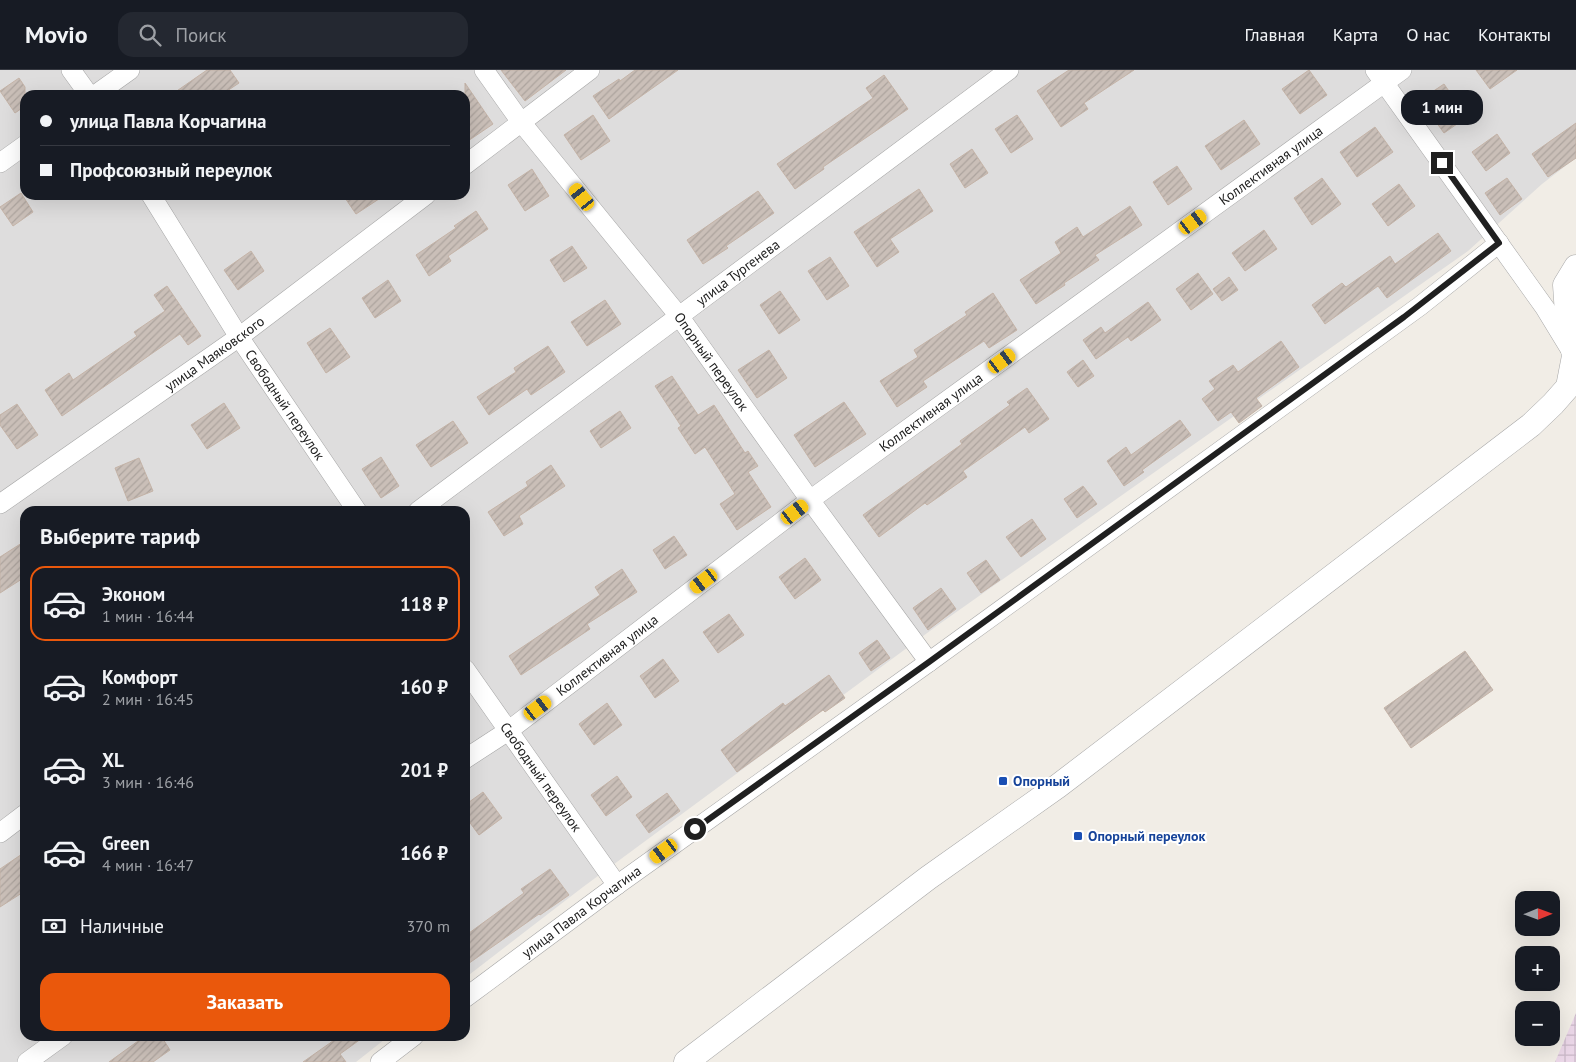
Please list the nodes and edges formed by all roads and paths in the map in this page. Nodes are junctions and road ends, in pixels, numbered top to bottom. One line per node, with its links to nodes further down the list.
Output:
1 (71, 70): 8 (street)
2 (130, 70): 9 (street)
3 (484, 70): 10 (street, Опорный переулок)
4 (590, 70): 10 (street)
5 (1009, 70): 18 (street, улица Тургенева)
6 (1402, 70): 7 (street, Коллективная улица)
7 (1380, 76): 16 (street); 21 (street, Коллективная улица)
8 (85, 90)
9 (102, 90)
10 (521, 122): 12 (street); 18 (street, Опорный переулок)
11 (20, 149): 13 (street)
12 (470, 161)
13 (0, 163)
14 (154, 200): 19 (street, Свободный переулок)
15 (419, 200): 19 (street, улица Маяковского)
16 (1499, 243): 20 (street); 25 (street, улица Павла Корчагина)
17 (1576, 267): 20 (street)
18 (679, 316): 21 (street, Опорный переулок); 24 (street, улица Тургенева)
19 (239, 337): 22 (street, улица Маяковского); 23 (street, Свободный переулок)
20 (1575, 357): 37 (street)
21 (810, 500): 25 (street, Опорный переулок); 27 (street, Коллективная улица)
22 (0, 504)
23 (354, 506)
24 (425, 506)
25 (929, 662): 31 (street, улица Павла Корчагина)
26 (470, 676): 27 (street, Свободный переулок)
27 (508, 731): 28 (street, Коллективная улица); 31 (street, Свободный переулок)
28 (470, 756)
29 (20, 818): 30 (street)
30 (0, 833)
31 (617, 885): 32 (street, улица Павла Корчагина)
32 (470, 994)
33 (56, 1041): 35 (street)
34 (407, 1041): 36 (street)
35 (26, 1062)
36 (380, 1062)
37 (686, 1062)

